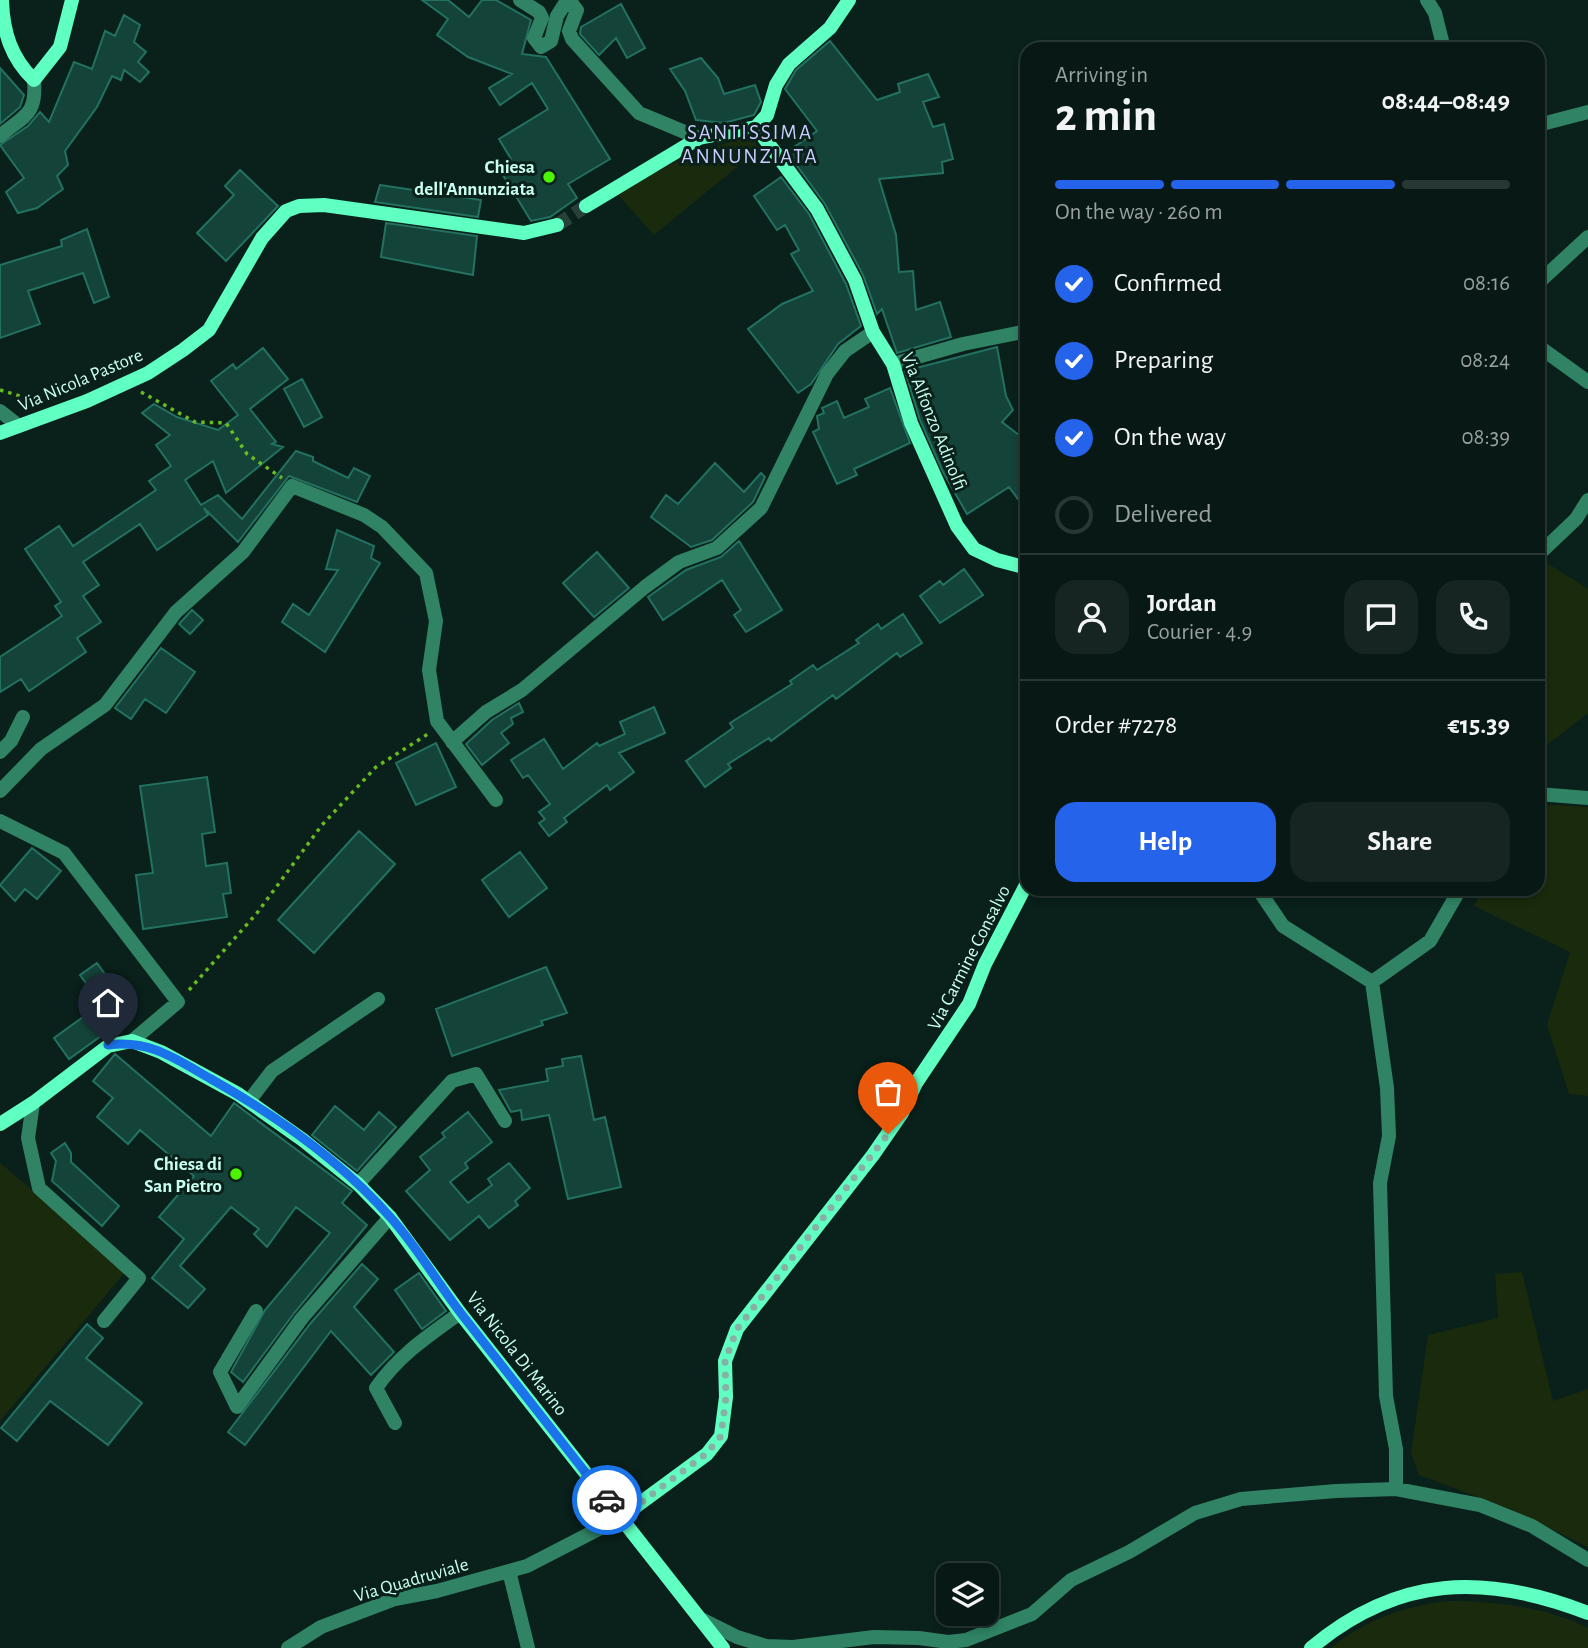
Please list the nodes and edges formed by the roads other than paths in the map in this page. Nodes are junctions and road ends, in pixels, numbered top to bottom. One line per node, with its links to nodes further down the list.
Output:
1 (2, 0): 7 (street)
2 (72, 0): 7 (street)
3 (520, 0): 12 (street)
4 (849, 0): 10 (street)
5 (1427, 0): 6 (street)
6 (1442, 42)
7 (34, 80): 11 (street)
8 (1588, 112): 9 (street)
9 (1545, 123)
10 (756, 127): 12 (street); 17 (street, Via Alfonzo Adinolfi)
11 (0, 136)
12 (699, 138): 13 (street)
13 (586, 205)
14 (556, 225): 23 (street, Via Nicola Pastore)
15 (1588, 237): 16 (street)
16 (1545, 277)
17 (873, 332): 20 (street, Via Alfonzo Adinolfi); 29 (street)
18 (1020, 332): 20 (street)
19 (1545, 351): 21 (street)
20 (893, 364): 27 (street, Via Alfonzo Adinolfi)
21 (1588, 382)
22 (0, 411): 23 (street)
23 (19, 426): 24 (street, Via Nicola Pastore)
24 (0, 433)
25 (1588, 500): 26 (street)
26 (1545, 548)
27 (1020, 566)
28 (23, 717): 30 (street)
29 (452, 742): 31 (street); 34 (street)
30 (0, 752)
31 (0, 791)
32 (1545, 795): 33 (street)
33 (1588, 798)
34 (496, 800)
35 (0, 821): 41 (street)
36 (1020, 896): 53 (street, Via Carmine Consalvo)
37 (1263, 896): 39 (street)
38 (1456, 896): 39 (street)
39 (1372, 982): 52 (street)
40 (378, 999): 42 (street)
41 (132, 1041): 42 (street, Via Nicola Di Marino); 43 (street)
42 (249, 1101): 46 (street, Via Nicola Di Marino)
43 (33, 1103): 45 (street); 50 (street)
44 (505, 1121): 46 (street)
45 (0, 1124)
46 (358, 1184): 47 (street, Via Nicola Di Marino)
47 (390, 1217): 48 (street); 49 (street, Via Nicola Di Marino)
48 (256, 1311)
49 (460, 1312): 51 (street); 53 (street, Via Nicola Di Marino)
50 (104, 1321)
51 (395, 1423)
52 (1396, 1489): 54 (street); 57 (street)
53 (620, 1518): 55 (street, Via Quadruviale); 57 (street, Via Nicola Di Marino)
54 (1588, 1560)
55 (509, 1571): 58 (street, Via Quadruviale); 59 (street)
56 (1588, 1613): 61 (street)
57 (698, 1617): 60 (street, Via Nicola Di Marino)
58 (288, 1648)
59 (528, 1648)
60 (723, 1648)
61 (1311, 1648)

